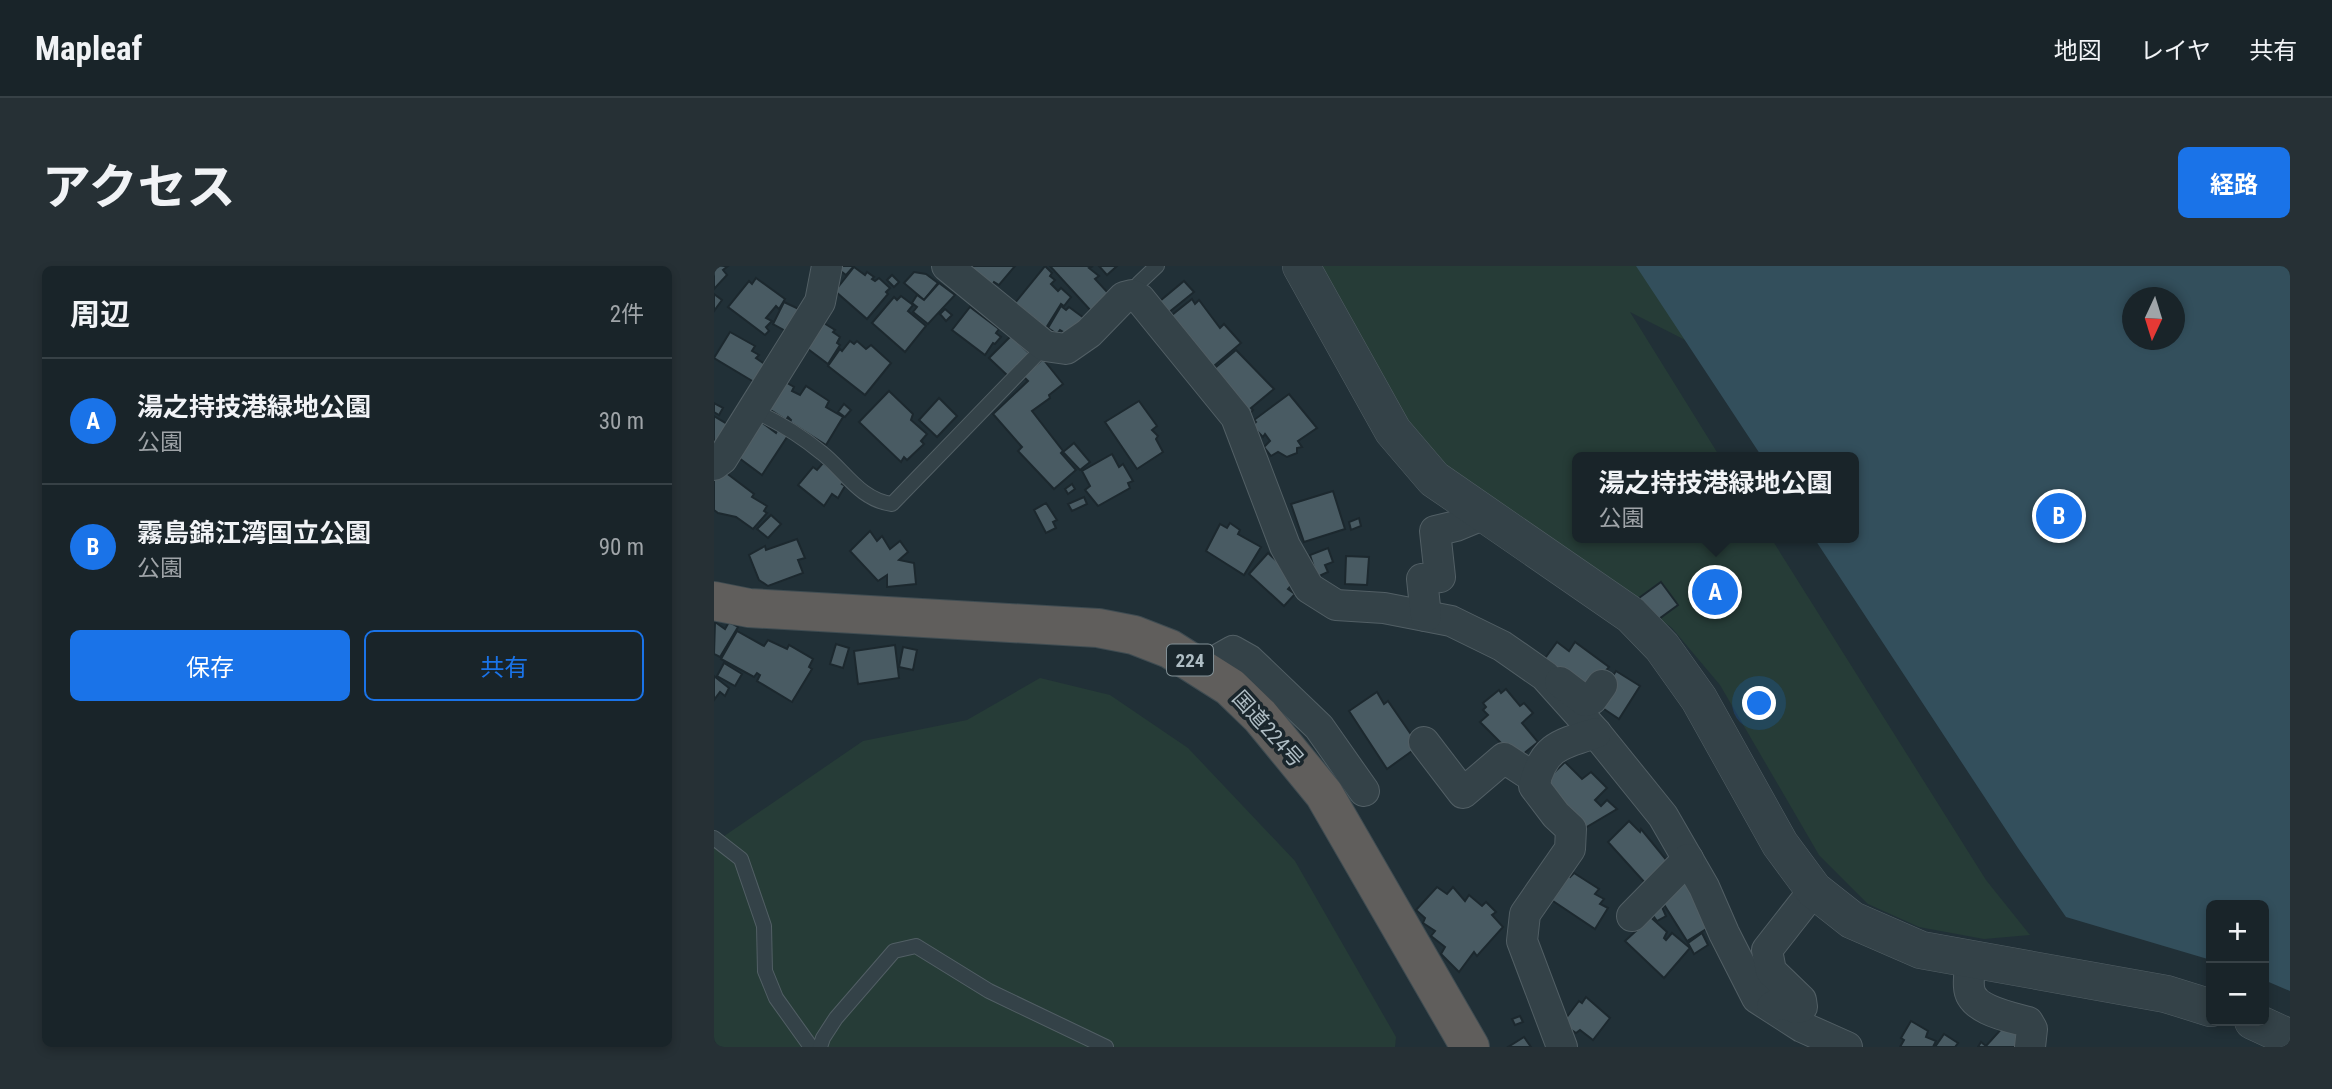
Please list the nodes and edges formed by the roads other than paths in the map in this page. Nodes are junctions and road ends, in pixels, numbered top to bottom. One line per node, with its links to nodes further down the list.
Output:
1 (827, 266): 7 (street)
2 (947, 266): 6 (street)
3 (1157, 266): 5 (lane)
4 (1301, 266): 9 (street)
5 (1132, 295): 6 (street); 11 (street)
6 (1045, 346): 7 (lane)
7 (752, 410): 8 (street)
8 (714, 465)
9 (1485, 514): 11 (street); 21 (street)
10 (714, 601): 12 (highway, 国道224号 / 224)
11 (1426, 616): 13 (street)
12 (1203, 668): 18 (street); 31 (highway, 国道224号 / 224)
13 (1545, 676): 14 (street); 15 (street)
14 (1602, 685)
15 (1596, 733): 17 (street); 20 (street)
16 (1424, 742): 17 (street)
17 (1536, 779): 32 (street)
18 (1364, 791)
19 (714, 838): 28 (lane)
20 (1688, 859): 22 (street); 25 (street)
21 (1814, 890): 23 (street); 25 (street)
22 (1632, 916)
23 (1971, 960): 24 (street); 34 (street)
24 (2206, 1006)
25 (1772, 1008): 33 (street)
26 (2264, 1026): 27 (street)
27 (2290, 1038)
28 (811, 1047)
29 (820, 1047): 30 (lane)
30 (1105, 1047)
31 (1470, 1047)
32 (1562, 1047)
33 (1847, 1047)
34 (2030, 1047)

